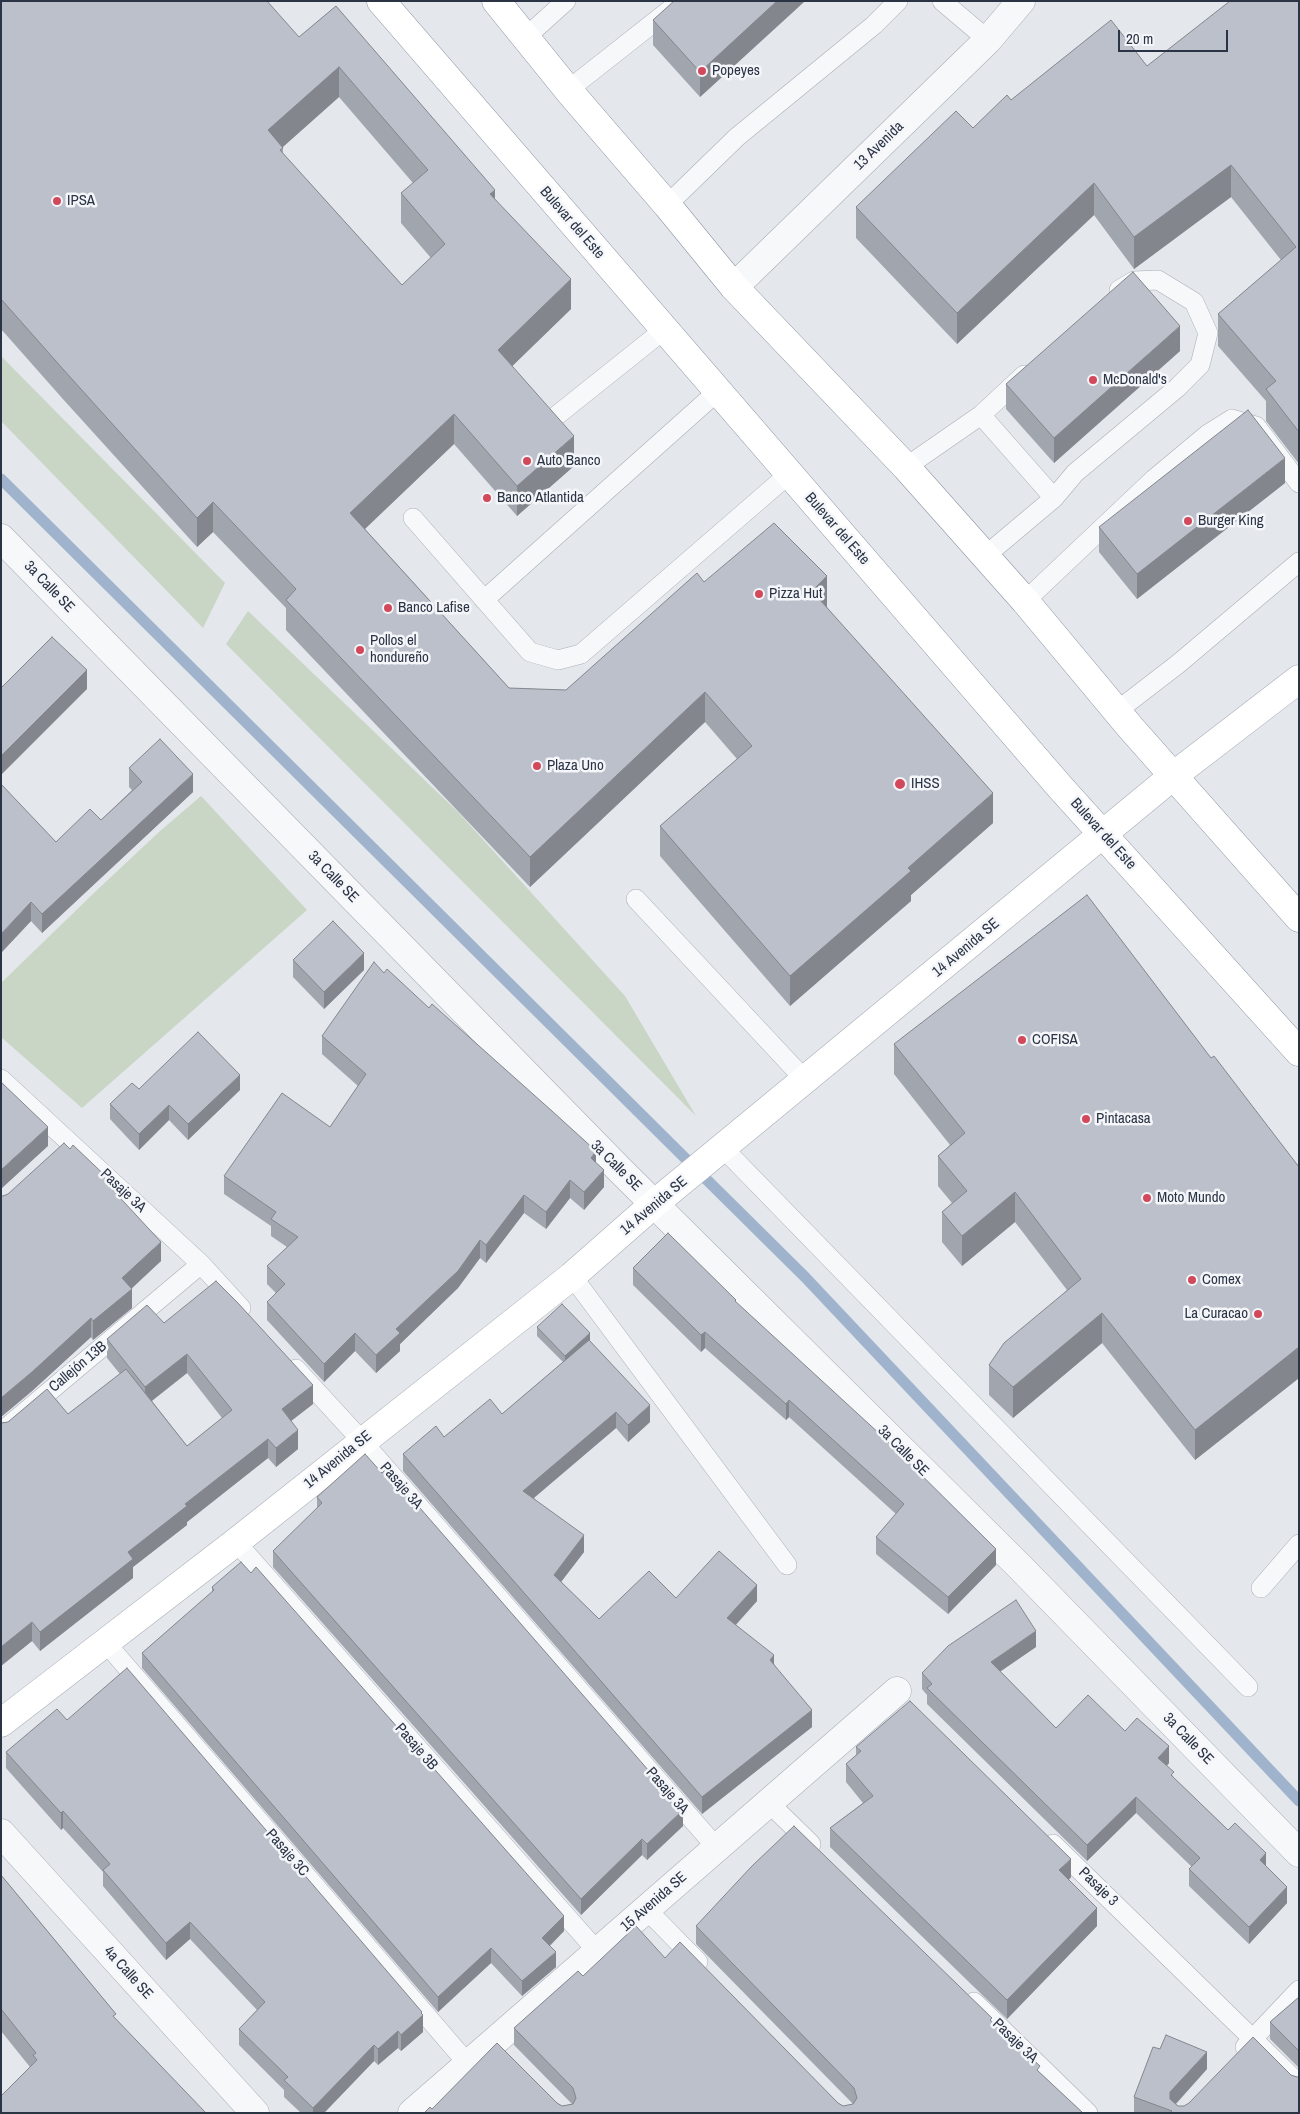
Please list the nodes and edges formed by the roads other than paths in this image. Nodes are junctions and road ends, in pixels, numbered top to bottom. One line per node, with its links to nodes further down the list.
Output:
1 (381, 1): 14 (main road, Bulevar del Este)
2 (496, 1): 8 (main road)
3 (566, 1): 8 (lane)
4 (681, 1): 10 (lane)
5 (898, 1): 11 (lane)
6 (942, 1): 9 (lane)
7 (1022, 1): 9 (street, 13 Avenida)
8 (526, 37): 10 (main road)
9 (988, 40): 12 (street, 13 Avenida)
10 (568, 90): 11 (main road)
11 (668, 206): 12 (main road)
12 (734, 287): 19 (main road)
13 (1106, 300): 22 (lane)
14 (664, 329): 16 (main road, Bulevar del Este); 18 (lane)
15 (1040, 360): 17 (lane)
16 (718, 391): 20 (main road, Bulevar del Este); 27 (lane)
17 (981, 414): 19 (lane); 22 (lane)
18 (556, 416)
19 (906, 467): 25 (main road)
20 (790, 474): 27 (lane); 32 (main road, Bulevar del Este)
21 (1299, 483): 28 (lane)
22 (1054, 498): 25 (lane)
23 (413, 518): 27 (lane)
24 (1, 538): 40 (street, 3a Calle SE)
25 (985, 556): 28 (main road)
26 (1299, 562): 30 (lane)
27 (484, 600)
28 (1025, 601): 30 (main road)
29 (1299, 679): 31 (main road, 14 Avenida SE)
30 (1117, 711): 31 (main road)
31 (1173, 776): 32 (main road, 14 Avenida SE); 33 (main road)
32 (1104, 834): 36 (main road, Bulevar del Este); 38 (main road, 14 Avenida SE)
33 (1289, 894): 35 (main road)
34 (636, 899): 38 (lane)
35 (1299, 918)
36 (1299, 1052)
37 (1, 1079): 41 (lane, Pasaje 3A)
38 (806, 1081): 39 (main road, 14 Avenida SE)
39 (723, 1148): 40 (main road, 14 Avenida SE); 52 (lane)
40 (654, 1204): 42 (main road, 14 Avenida SE); 59 (street, 3a Calle SE)
41 (201, 1264): 43 (lane, Pasaje 3A); 45 (lane, Callejón 13B)
42 (572, 1276): 46 (main road, 14 Avenida SE); 49 (lane)
43 (255, 1323)
44 (282, 1352): 46 (lane, Pasaje 3A)
45 (1, 1432)
46 (362, 1441): 47 (main road, 14 Avenida SE); 58 (lane, Pasaje 3A)
47 (236, 1542): 51 (main road, 14 Avenida SE); 62 (lane, Pasaje 3B)
48 (1299, 1544): 50 (lane)
49 (787, 1565)
50 (1261, 1588)
51 (106, 1643): 54 (main road, 14 Avenida SE); 68 (lane, Pasaje 3C)
52 (1248, 1686)
53 (904, 1698): 55 (street, 15 Avenida SE)
54 (1, 1724)
55 (768, 1803): 58 (street, 15 Avenida SE); 60 (lane)
56 (1039, 1830): 66 (lane, Pasaje 3)
57 (1, 1833): 70 (street, 4a Calle SE)
58 (717, 1848): 61 (street, 15 Avenida SE)
59 (1299, 1853)
60 (825, 1858)
61 (646, 1909): 62 (street, 15 Avenida SE); 63 (lane)
62 (597, 1952): 68 (street, 15 Avenida SE)
63 (708, 1972)
64 (960, 1989): 72 (lane, Pasaje 3A)
65 (1299, 1990): 66 (lane)
66 (1252, 2038): 67 (lane); 69 (lane, Pasaje 3)
67 (1233, 2059)
68 (468, 2064): 71 (street, 15 Avenida SE)
69 (1299, 2084)
70 (256, 2113)
71 (412, 2113)
72 (1088, 2113)

